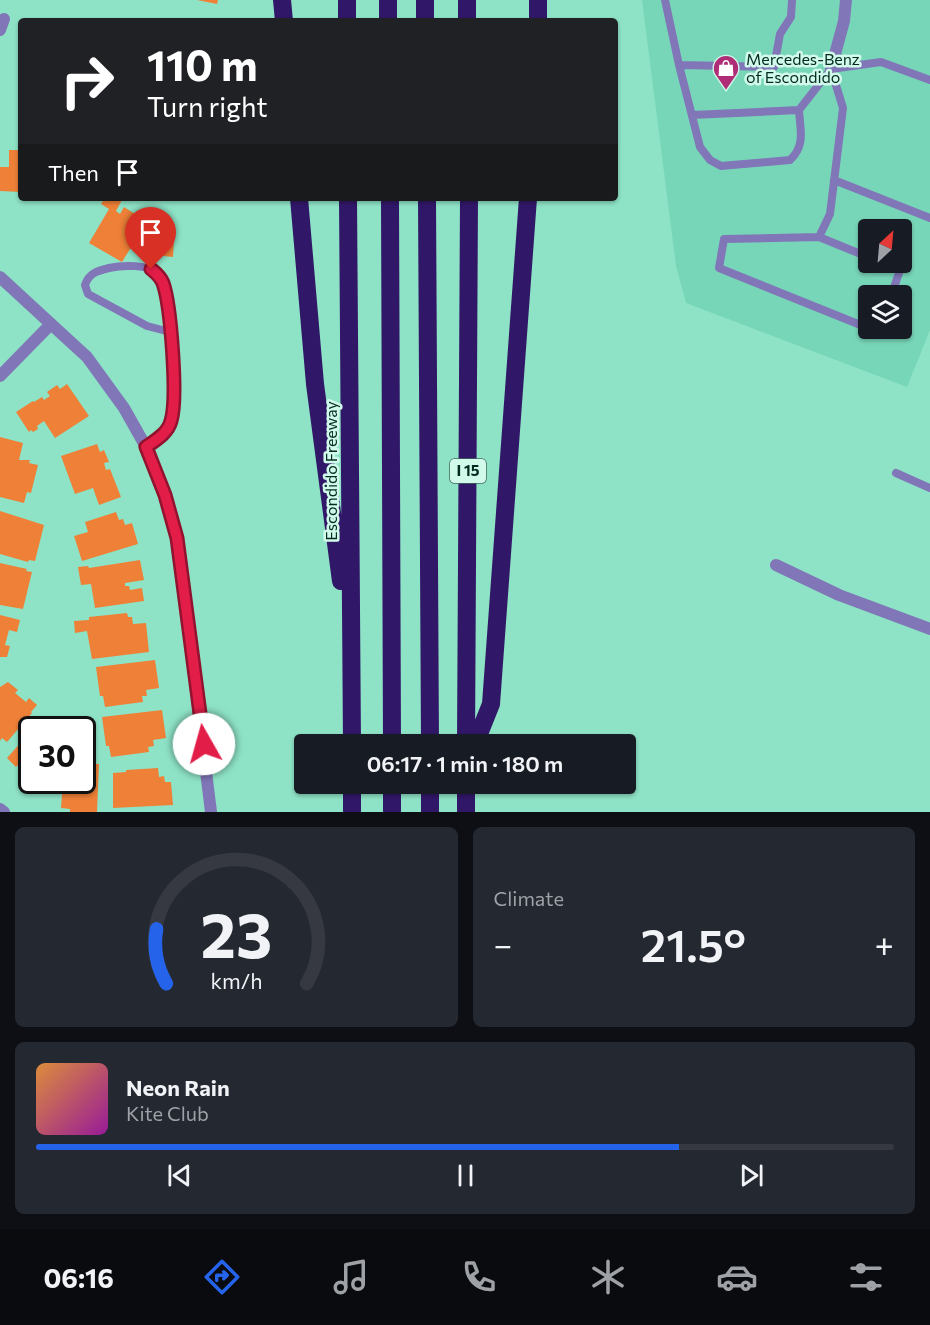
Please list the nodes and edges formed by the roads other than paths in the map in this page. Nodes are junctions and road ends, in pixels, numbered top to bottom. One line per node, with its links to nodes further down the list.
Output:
1 (282, 0): 10 (highway)
2 (347, 0): 11 (highway)
3 (388, 0): 12 (highway)
4 (425, 0): 13 (highway)
5 (467, 0): 14 (highway)
6 (538, 0): 15 (highway)
7 (665, 0): 16 (lane)
8 (792, 0): 16 (lane)
9 (846, 0): 17 (street)
10 (284, 18)
11 (347, 18)
12 (388, 18)
13 (425, 18)
14 (467, 18)
15 (538, 18)
16 (679, 65): 20 (lane)
17 (831, 69): 18 (lane); 19 (lane); 21 (lane)
18 (930, 80)
19 (799, 110): 20 (lane); 20 (lane)
20 (692, 115)
21 (834, 180): 28 (lane); 29 (lane)
22 (299, 201): 41 (highway)
23 (348, 201): 41 (highway, Escondido Freeway)
24 (390, 201): 43 (highway)
25 (427, 201): 44 (highway)
26 (469, 201): 45 (highway, I 15)
27 (528, 201): 46 (highway)
28 (930, 218)
29 (819, 237): 30 (lane); 33 (lane)
30 (858, 253)
31 (0, 278): 32 (street)
32 (51, 324): 35 (street); 36 (street)
33 (858, 324)
34 (170, 332): 34 (lane); 36 (lane)
35 (0, 376)
36 (146, 447): 53 (street)
37 (896, 473): 38 (lane)
38 (930, 488)
39 (776, 565): 40 (street)
40 (930, 629)
41 (351, 658): 42 (highway, Escondido Freeway)
42 (352, 734)
43 (392, 734)
44 (430, 734)
45 (466, 734)
46 (479, 734)
47 (352, 794): 54 (highway)
48 (392, 794): 55 (highway)
49 (430, 794): 56 (highway)
50 (466, 794): 57 (highway)
51 (0, 809): 52 (street)
52 (4, 812)
53 (211, 812)
54 (352, 812)
55 (392, 812)
56 (430, 812)
57 (466, 812)

